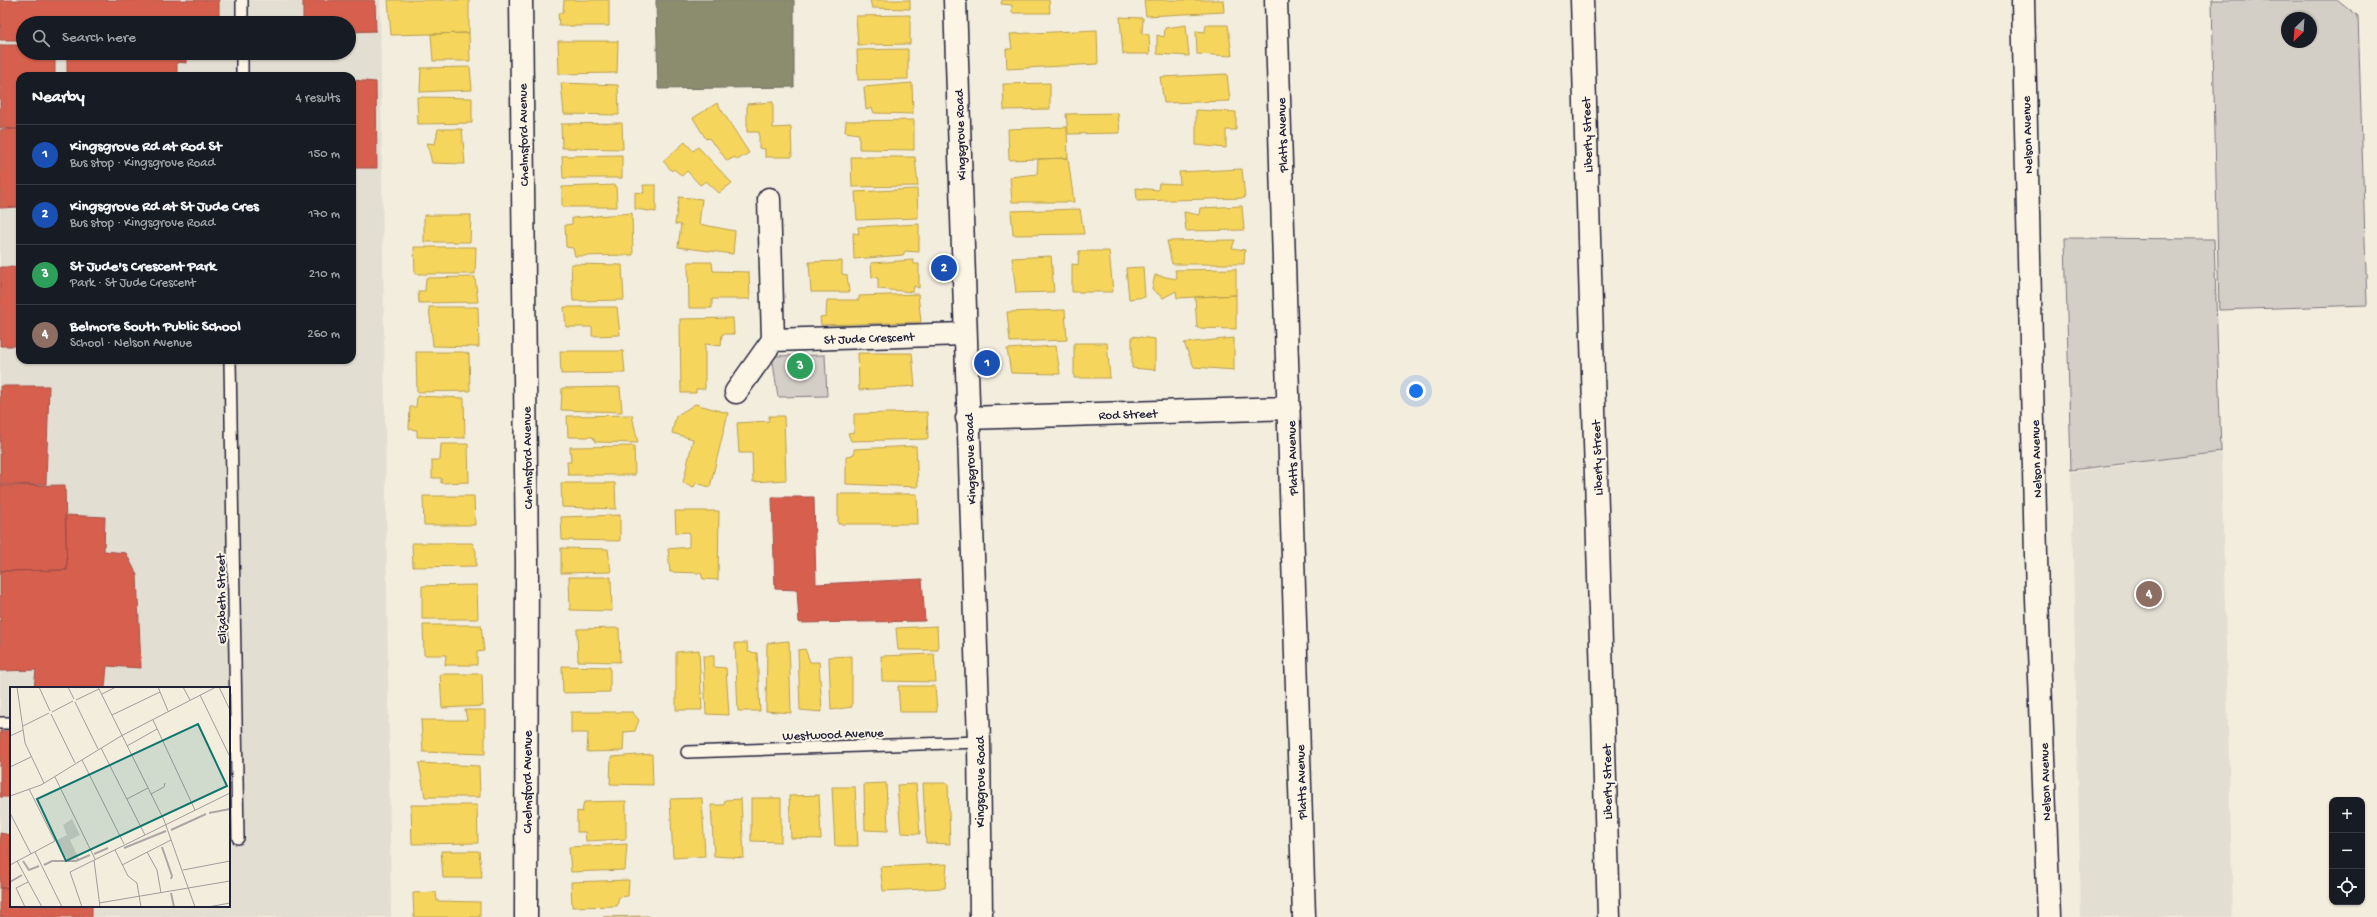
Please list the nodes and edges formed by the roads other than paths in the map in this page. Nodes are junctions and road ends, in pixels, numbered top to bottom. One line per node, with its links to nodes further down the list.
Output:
1 (242, 0): 7 (lane)
2 (521, 0): 20 (street, Chelmsford Avenue)
3 (955, 0): 11 (street, Kingsgrove Road)
4 (1276, 0): 15 (street, Platts Avenue)
5 (1582, 0): 23 (street, Liberty Street)
6 (2023, 0): 24 (street, Nelson Avenue)
7 (242, 16)
8 (242, 60): 9 (lane)
9 (242, 72)
10 (769, 199): 12 (street)
11 (965, 334): 12 (street, St Jude Crescent); 16 (street, Kingsgrove Road)
12 (773, 340): 14 (street)
13 (230, 364): 19 (lane, Elizabeth Street)
14 (736, 392)
15 (1289, 408): 16 (street, Rod Street); 22 (street, Platts Avenue)
16 (967, 418): 17 (street, Kingsgrove Road)
17 (979, 742): 18 (lane, Westwood Avenue); 21 (street, Kingsgrove Road)
18 (687, 752)
19 (238, 838)
20 (526, 917)
21 (981, 917)
22 (1304, 917)
23 (1609, 917)
24 (2049, 917)

